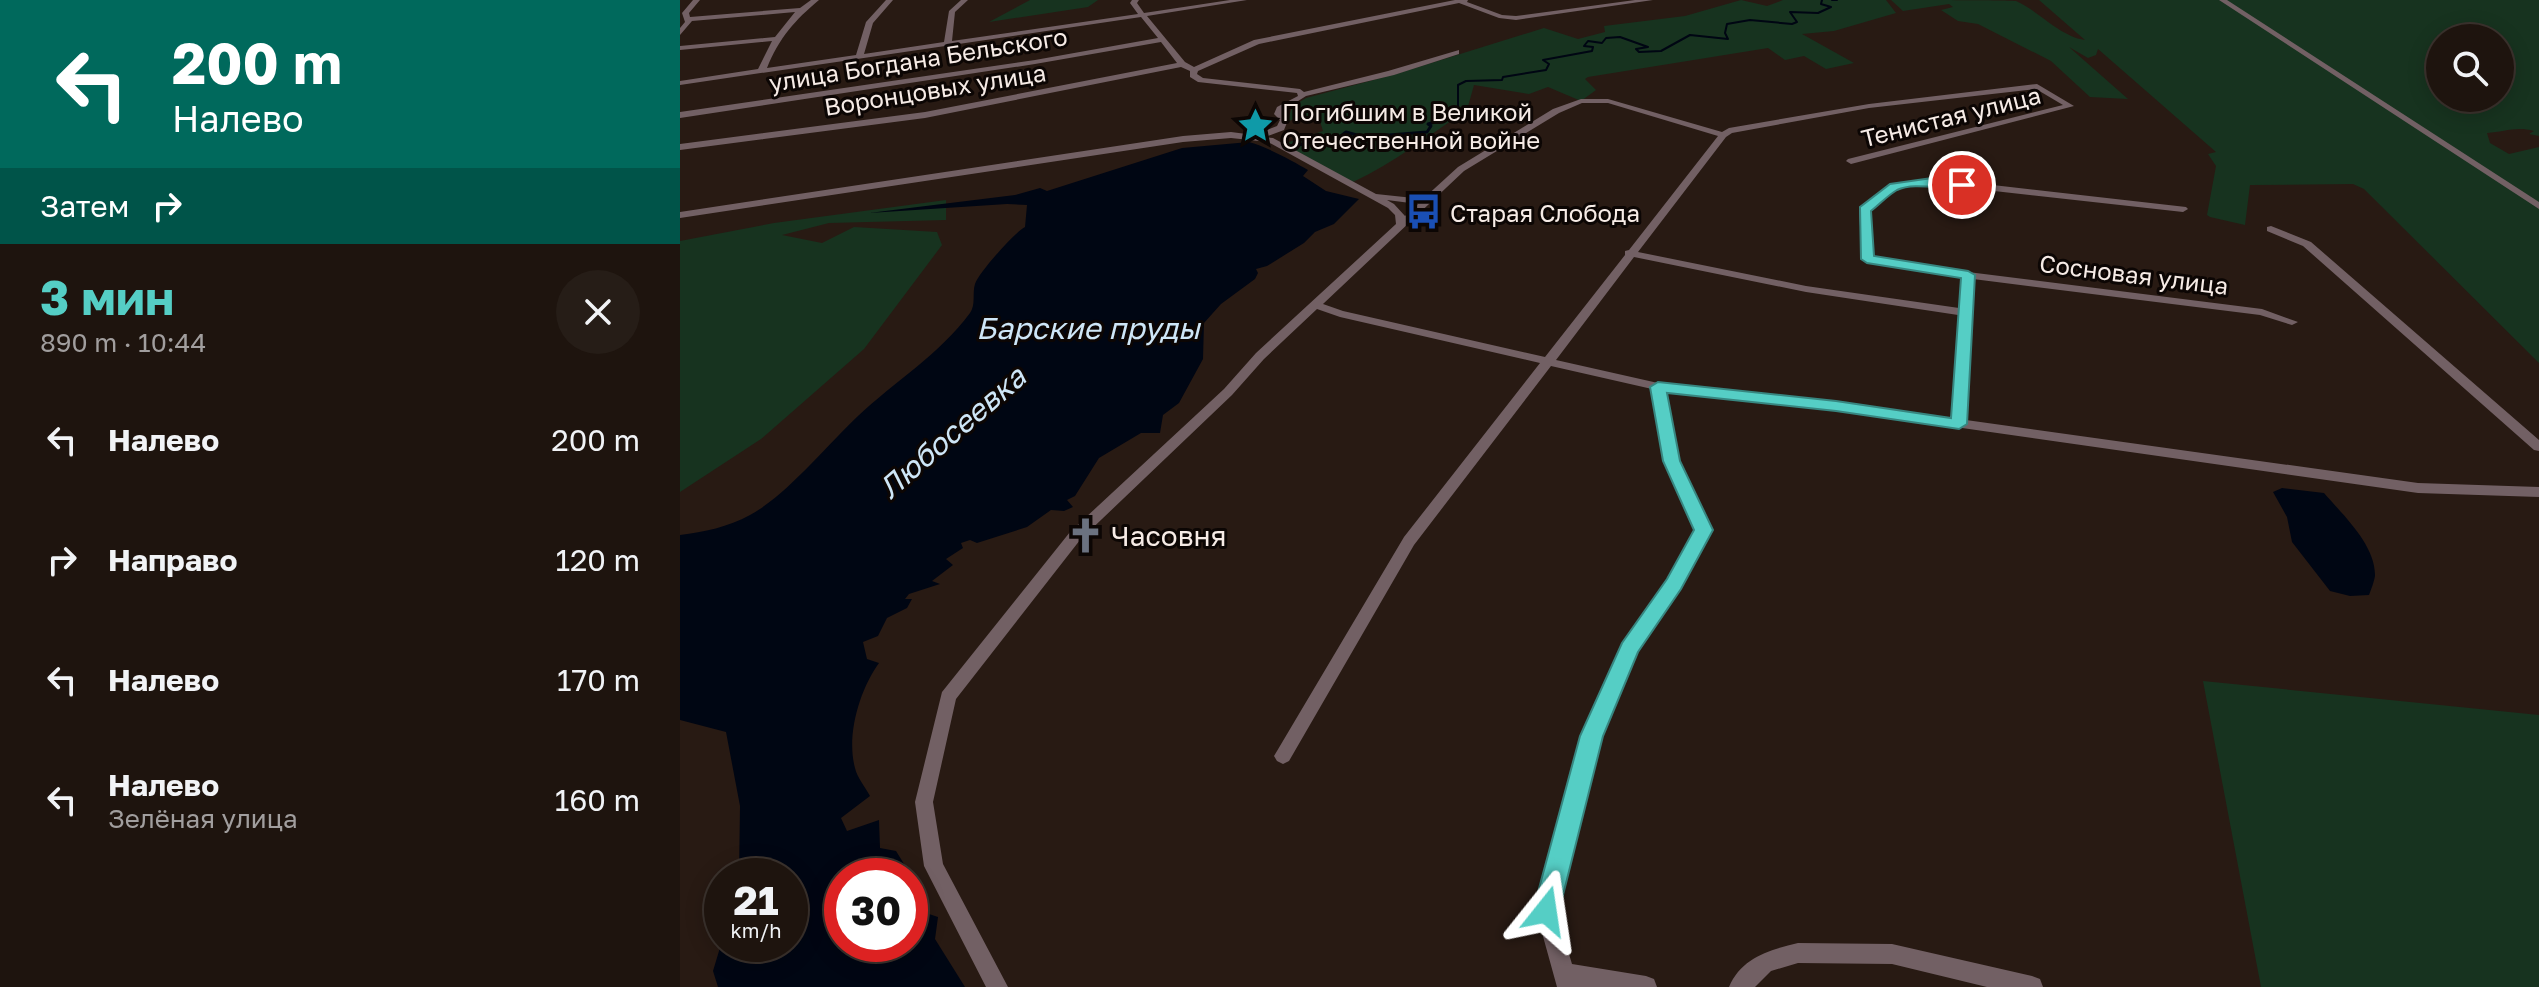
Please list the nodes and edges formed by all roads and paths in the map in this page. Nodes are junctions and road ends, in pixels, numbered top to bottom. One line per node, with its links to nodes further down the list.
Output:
1 (697, 0): 12 (street)
2 (816, 0): 10 (street)
3 (890, 0): 19 (street)
4 (965, 0): 16 (street)
5 (1136, 0): 11 (street)
6 (1244, 0): 11 (street)
7 (1650, 0): 9 (street)
8 (2222, 0): 32 (street)
9 (1462, 1): 22 (street)
10 (800, 10): 12 (street); 14 (street)
11 (1144, 15): 15 (street); 16 (street)
12 (690, 19): 13 (street)
13 (680, 33)
14 (775, 39): 17 (street); 21 (street)
15 (1161, 40): 20 (street); 25 (street, улица Богдана Бельского)
16 (948, 43): 19 (street)
17 (680, 48)
18 (1456, 52): 24 (street)
19 (859, 58): 21 (street)
20 (1182, 64): 22 (street); 28 (street, Воронцовых улица)
21 (762, 70): 23 (street)
22 (1194, 70): 24 (street)
23 (680, 83)
24 (1302, 95): 27 (street)
25 (680, 115)
26 (1723, 135): 29 (street, Тенистая улица); 31 (street); 37 (street)
27 (1258, 136): 30 (street); 34 (street)
28 (680, 147)
29 (1851, 161)
30 (1374, 196): 31 (street); 35 (street)
31 (1425, 202): 35 (street)
32 (2539, 206)
33 (2183, 209): 38 (street, Сосновая улица)
34 (680, 215)
35 (1401, 219): 39 (street)
36 (2271, 229): 45 (street)
37 (1629, 253): 40 (street); 42 (street)
38 (1968, 275): 40 (street); 41 (street, Сосновая улица)
39 (1315, 305): 42 (street); 50 (street)
40 (1964, 312): 44 (street)
41 (2292, 322)
42 (1547, 360): 43 (street); 47 (street)
43 (1658, 387): 44 (street); 48 (street)
44 (1959, 424): 46 (street)
45 (2539, 447)
46 (2539, 492)
47 (1283, 756)
48 (1566, 980): 51 (street)
49 (1747, 985): 52 (street)
50 (997, 987)
51 (1646, 987)
52 (2032, 987)

